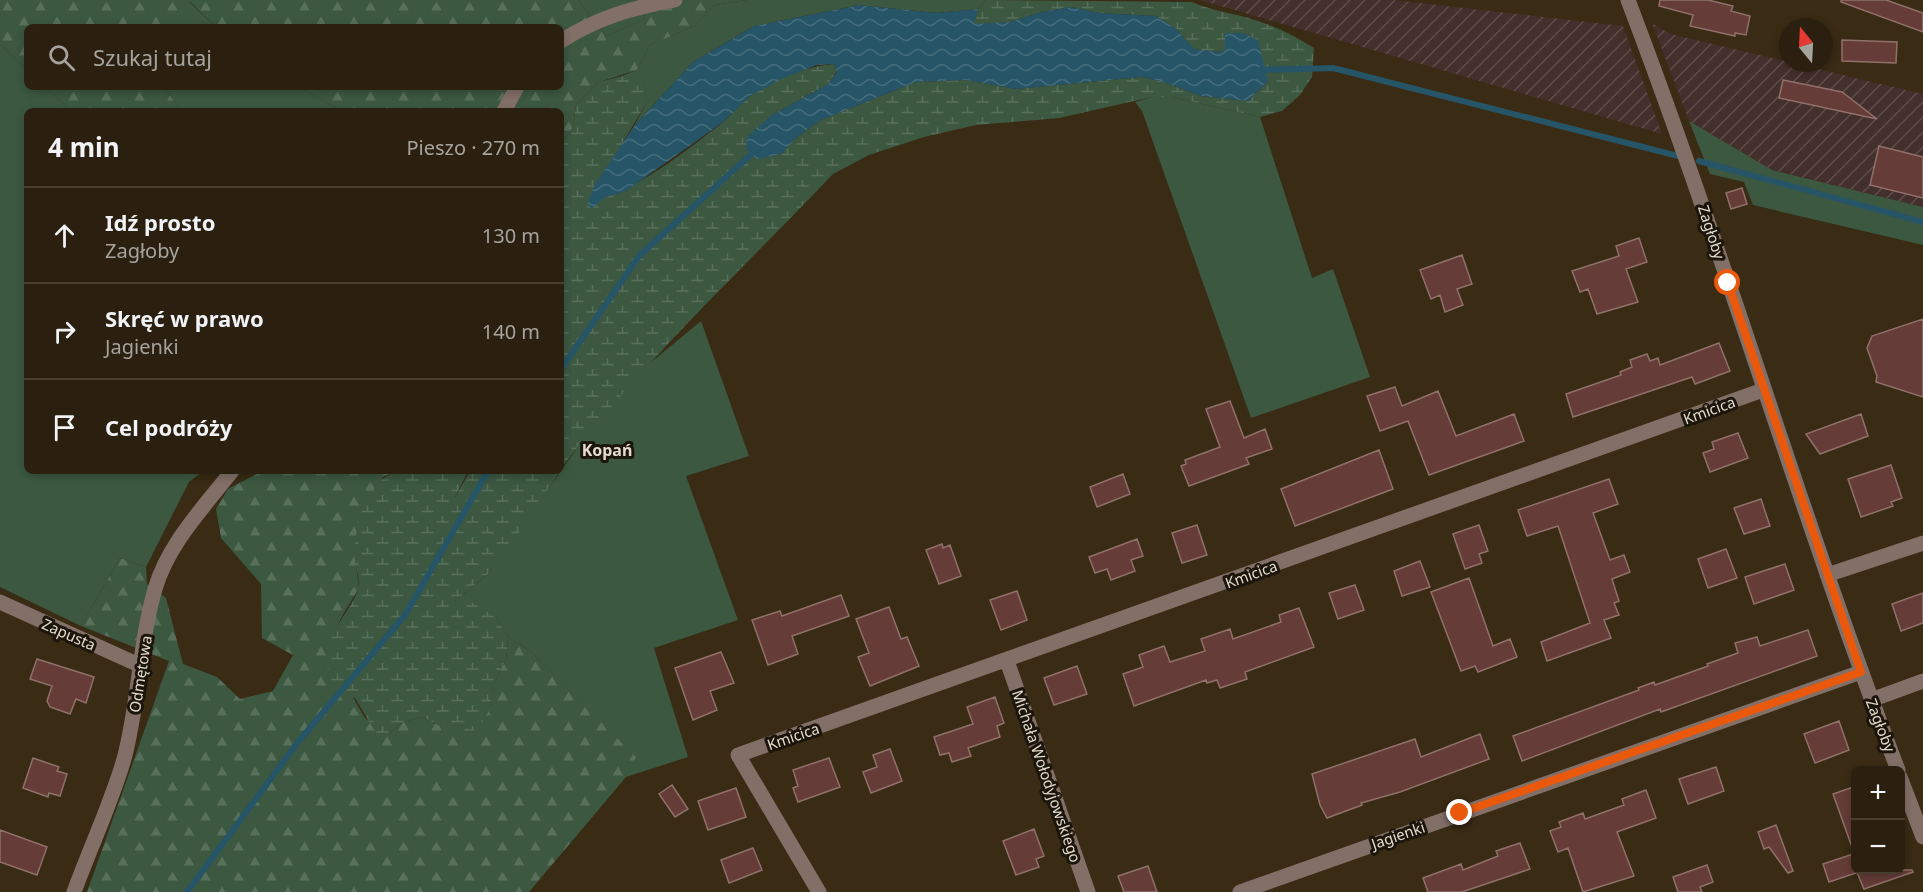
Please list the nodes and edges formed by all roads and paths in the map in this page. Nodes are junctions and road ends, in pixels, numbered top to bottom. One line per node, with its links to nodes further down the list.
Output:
1 (675, 0): 3 (street)
2 (1628, 0): 6 (street, Zagłoby)
3 (564, 39)
4 (515, 90): 5 (street)
5 (506, 108)
6 (1763, 390): 9 (street, Zagłoby); 11 (street, Kmicica)
7 (230, 474): 12 (street, Odmętowa)
8 (1923, 543): 9 (street)
9 (1827, 575): 13 (street, Zagłoby)
10 (0, 602): 12 (street, Zapusta)
11 (1007, 661): 21 (street, Kmicica); 22 (street, Michała Wołodyjowskiego)
12 (139, 665): 20 (street, Odmętowa)
13 (1861, 672): 15 (street, Zagłoby); 23 (street, Jagienki)
14 (1923, 681): 15 (street)
15 (1871, 700): 16 (street, Zagłoby)
16 (1896, 766)
17 (1905, 784): 18 (street)
18 (1917, 801): 19 (street)
19 (1923, 837)
20 (74, 892)
21 (819, 892)
22 (1088, 892)
23 (1240, 892)

